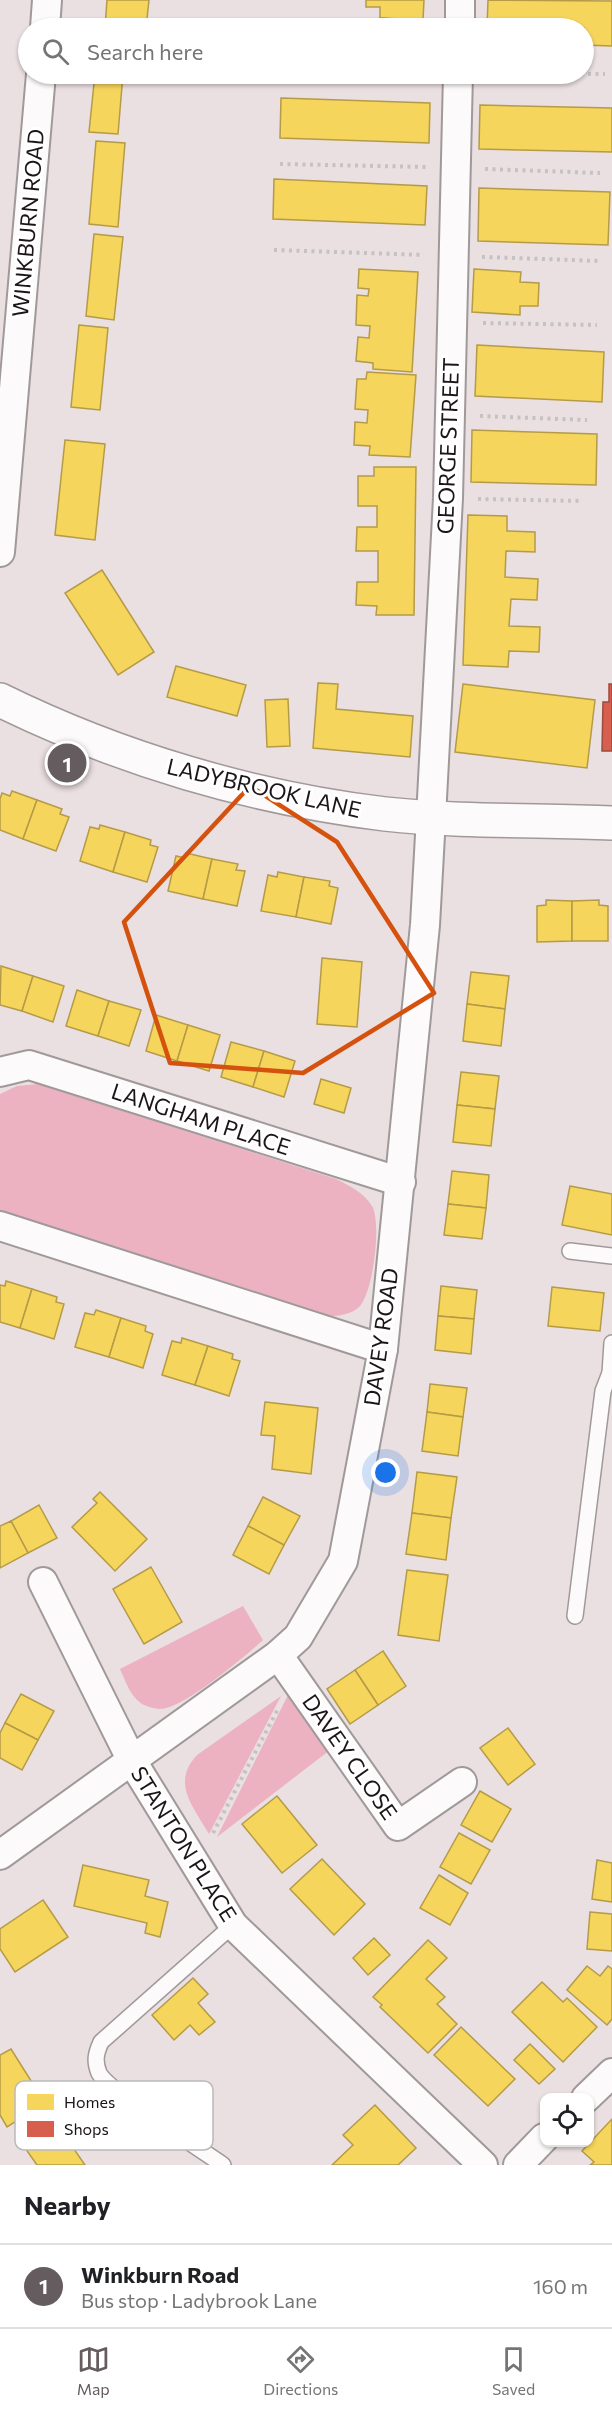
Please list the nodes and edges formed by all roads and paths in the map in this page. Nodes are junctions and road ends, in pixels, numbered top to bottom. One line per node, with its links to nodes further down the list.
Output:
1 (47, 0): 3 (street)
2 (460, 0): 4 (street)
3 (46, 18)
4 (460, 18)
5 (594, 75): 6 (path)
6 (605, 75)
7 (40, 84): 19 (street, WINKBURN ROAD)
8 (458, 84): 13 (street, GEORGE STREET)
9 (280, 164): 10 (path)
10 (432, 168)
11 (475, 169): 12 (path)
12 (600, 173)
13 (452, 322): 14 (path); 15 (street, GEORGE STREET)
14 (597, 325)
15 (450, 414): 16 (path); 17 (street, GEORGE STREET)
16 (587, 420)
17 (448, 498): 18 (path); 21 (street, GEORGE STREET)
18 (584, 501)
19 (0, 552)
20 (0, 700): 21 (street, LADYBROOK LANE)
21 (431, 817): 22 (street, LADYBROOK LANE); 24 (street, DAVEY ROAD)
22 (612, 823)
23 (0, 1072): 24 (street, LANGHAM PLACE)
24 (401, 1182): 29 (street, DAVEY ROAD)
25 (0, 1226): 29 (street)
26 (570, 1251): 27 (lane)
27 (612, 1256)
28 (612, 1344): 30 (lane)
29 (383, 1349): 33 (street, DAVEY ROAD)
30 (611, 1373): 32 (lane)
31 (43, 1582): 34 (street, STANTON PLACE)
32 (575, 1616)
33 (286, 1666): 34 (street, DAVEY ROAD); 35 (street, DAVEY CLOSE); 37 (path)
34 (132, 1761): 36 (street, DAVEY ROAD); 37 (street, STANTON PLACE)
35 (462, 1782)
36 (0, 1856)
37 (197, 1866): 38 (street, STANTON PLACE)
38 (233, 1925): 40 (lane); 45 (street, STANTON PLACE)
39 (612, 2073): 41 (street)
40 (106, 2081)
41 (590, 2093)
42 (540, 2142): 46 (street)
43 (201, 2150): 44 (lane)
44 (223, 2165)
45 (483, 2165)
46 (518, 2165)

